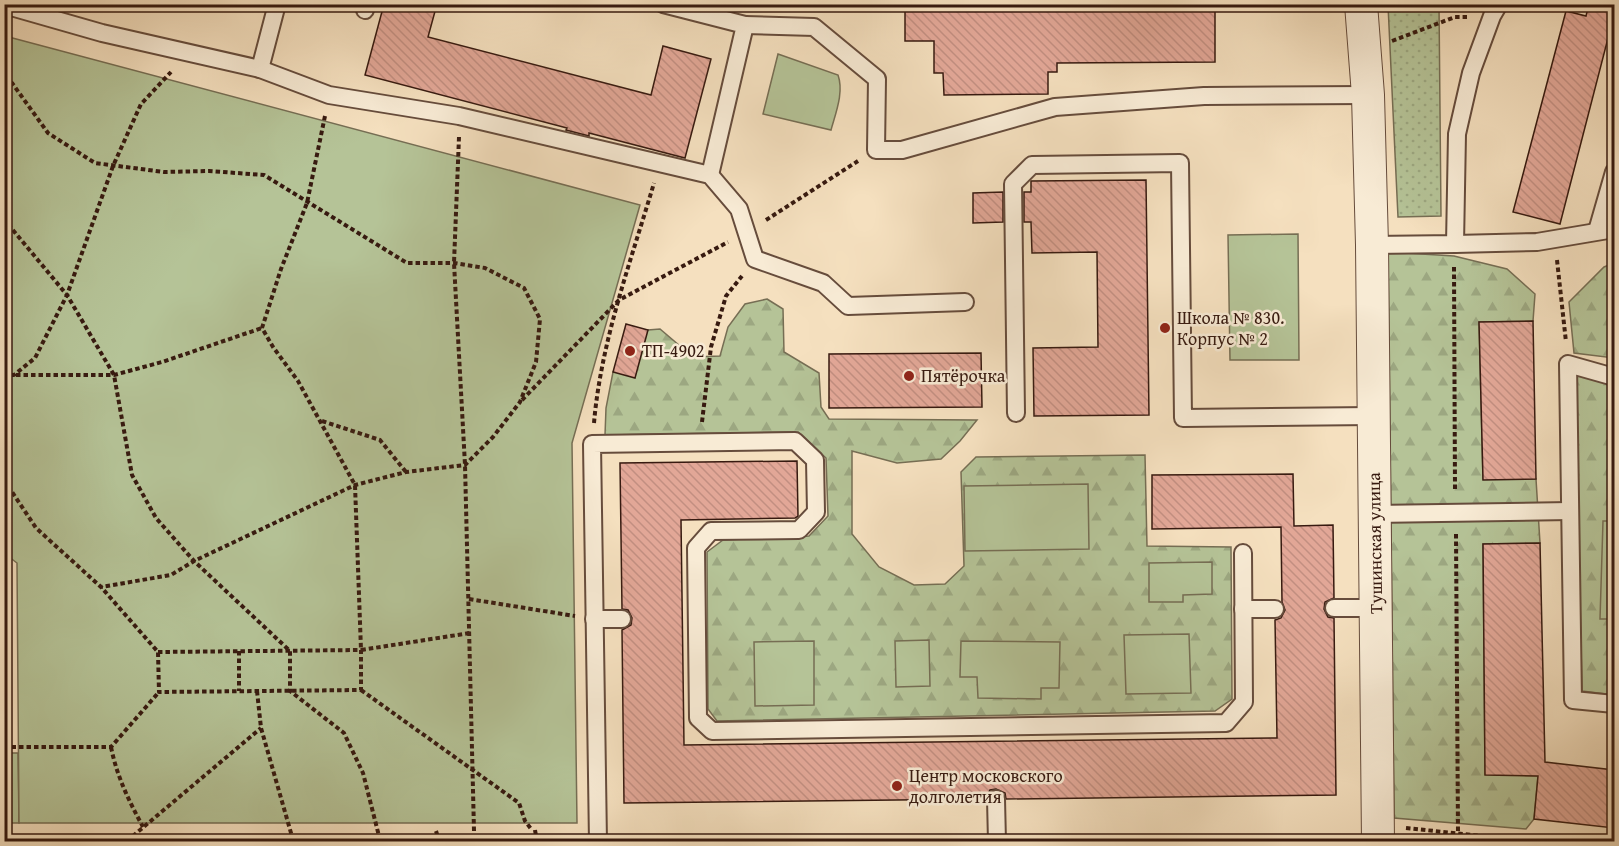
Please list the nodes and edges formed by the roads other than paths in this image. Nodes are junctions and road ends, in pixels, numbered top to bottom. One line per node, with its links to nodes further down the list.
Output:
1 (277, 4): 7 (lane)
2 (663, 4): 6 (lane)
3 (1361, 4): 8 (street, Тушинская улица)
4 (4, 5): 7 (lane)
5 (1495, 10): 14 (lane)
6 (745, 26): 8 (lane); 10 (lane)
7 (260, 69): 10 (lane)
8 (1368, 95): 13 (street, Тушинская улица)
9 (1614, 172): 12 (lane)
10 (710, 175): 15 (lane)
11 (1614, 229): 12 (lane)
12 (1597, 231): 14 (lane)
13 (1372, 244): 14 (lane); 18 (street, Тушинская улица)
14 (1454, 244)
15 (965, 302)
16 (1614, 377): 19 (lane)
17 (1016, 413): 18 (lane)
18 (1373, 416): 20 (street, Тушинская улица)
19 (1570, 511): 20 (lane); 28 (lane)
20 (1374, 514): 23 (street, Тушинская улица)
21 (1243, 553): 24 (lane)
22 (1334, 608): 23 (lane)
23 (1376, 608): 30 (street, Тушинская улица)
24 (1243, 609): 25 (lane); 27 (lane)
25 (1275, 609)
26 (622, 619): 27 (lane)
27 (594, 620): 31 (lane)
28 (1614, 704)
29 (996, 799): 32 (lane)
30 (1378, 833)
31 (598, 842)
32 (997, 842)

